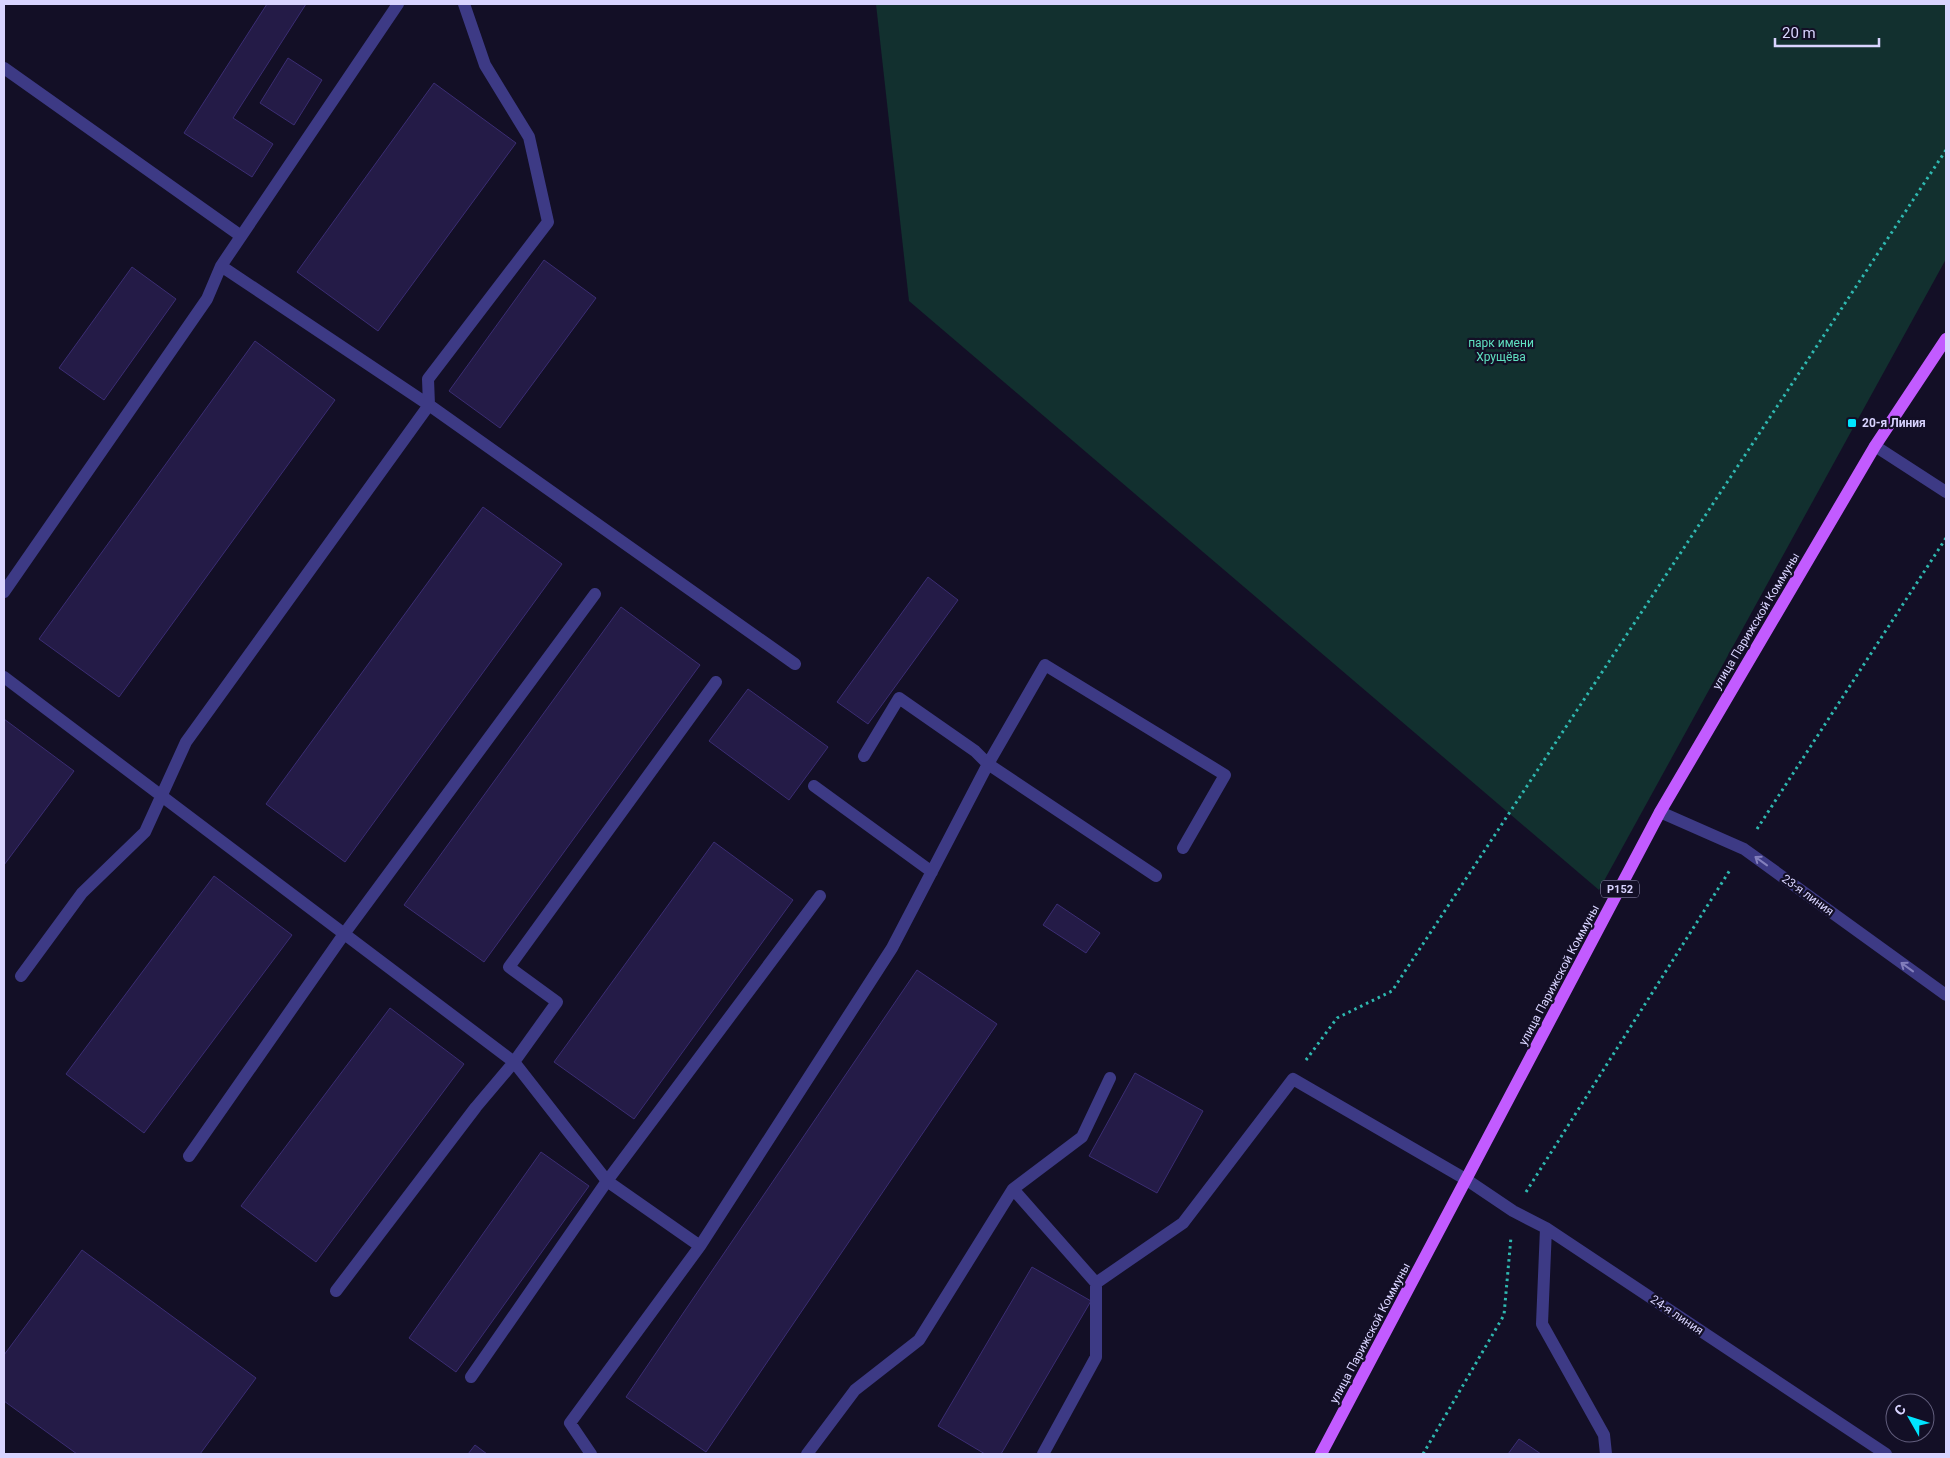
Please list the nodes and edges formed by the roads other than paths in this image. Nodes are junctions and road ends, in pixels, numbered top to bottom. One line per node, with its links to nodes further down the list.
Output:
1 (398, 4): 4 (street)
2 (464, 4): 7 (street)
3 (4, 68): 4 (street)
4 (242, 236): 5 (street)
5 (221, 266): 7 (street); 10 (street)
6 (1946, 339): 8 (main road, улица Парижской Коммуны / Р152)
7 (429, 405): 12 (street); 18 (street)
8 (1876, 446): 9 (street); 19 (main road, улица Парижской Коммуны / Р152)
9 (1946, 492)
10 (4, 592)
11 (595, 594): 24 (street)
12 (795, 664)
13 (4, 678): 18 (street)
14 (716, 682): 27 (street)
15 (864, 756): 16 (street)
16 (988, 764): 20 (street); 21 (street); 22 (street)
17 (814, 786): 21 (street)
18 (162, 797): 24 (street); 25 (street)
19 (1660, 812): 26 (street, 23-я линия, one-way to 19); 30 (main road, улица Парижской Коммуны / Р152)
20 (1183, 848)
21 (932, 872): 34 (street)
22 (1156, 876)
23 (820, 896): 31 (street)
24 (344, 934): 27 (street); 29 (street)
25 (21, 976)
26 (1946, 995)
27 (514, 1062): 31 (street); 36 (street)
28 (1110, 1078): 32 (street)
29 (189, 1156)
30 (1466, 1180): 33 (street, 24-я линия); 35 (street, 24-я линия); 41 (main road, улица Парижской Коммуны / Р152)
31 (607, 1181): 34 (street); 37 (street)
32 (1014, 1189): 35 (street); 39 (street)
33 (1546, 1228): 42 (street); 43 (street, 24-я линия)
34 (700, 1246): 38 (street)
35 (1096, 1283): 40 (street)
36 (336, 1291)
37 (471, 1377)
38 (591, 1454)
39 (807, 1454)
40 (1043, 1454)
41 (1321, 1454)
42 (1606, 1454)
43 (1886, 1454)

